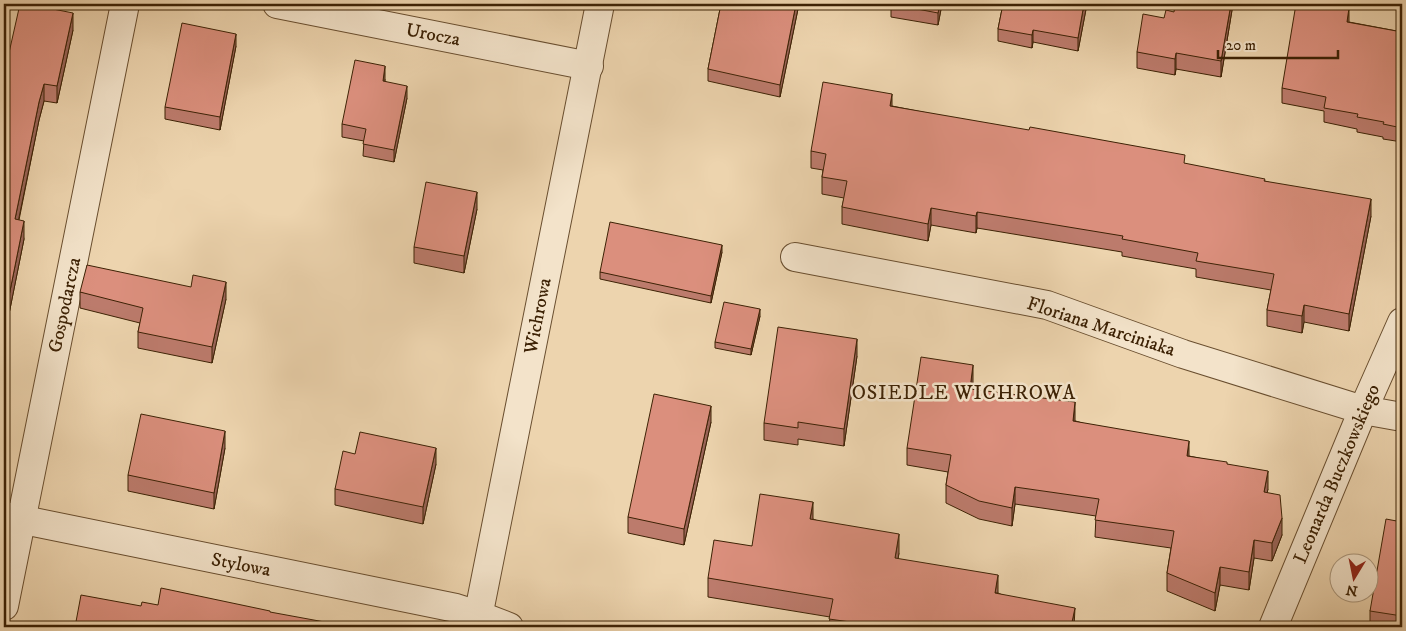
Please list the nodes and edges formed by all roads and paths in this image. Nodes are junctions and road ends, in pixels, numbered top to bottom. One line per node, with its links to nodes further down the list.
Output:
1 (125, 4): 9 (street, Gospodarcza)
2 (277, 4): 4 (street, Urocza)
3 (600, 4): 4 (street, Wichrowa)
4 (589, 66): 11 (street, Wichrowa)
5 (795, 257): 7 (street, Floriana Marciniaka)
6 (1402, 322): 7 (street, Leonarda Buczkowskiego)
7 (1362, 410): 8 (street, Floriana Marciniaka); 13 (street, Leonarda Buczkowskiego)
8 (1402, 417)
9 (12, 518): 10 (street, Gospodarcza); 11 (street, Stylowa)
10 (4, 606)
11 (477, 621): 12 (street, Stylowa)
12 (509, 627)
13 (1273, 627)

